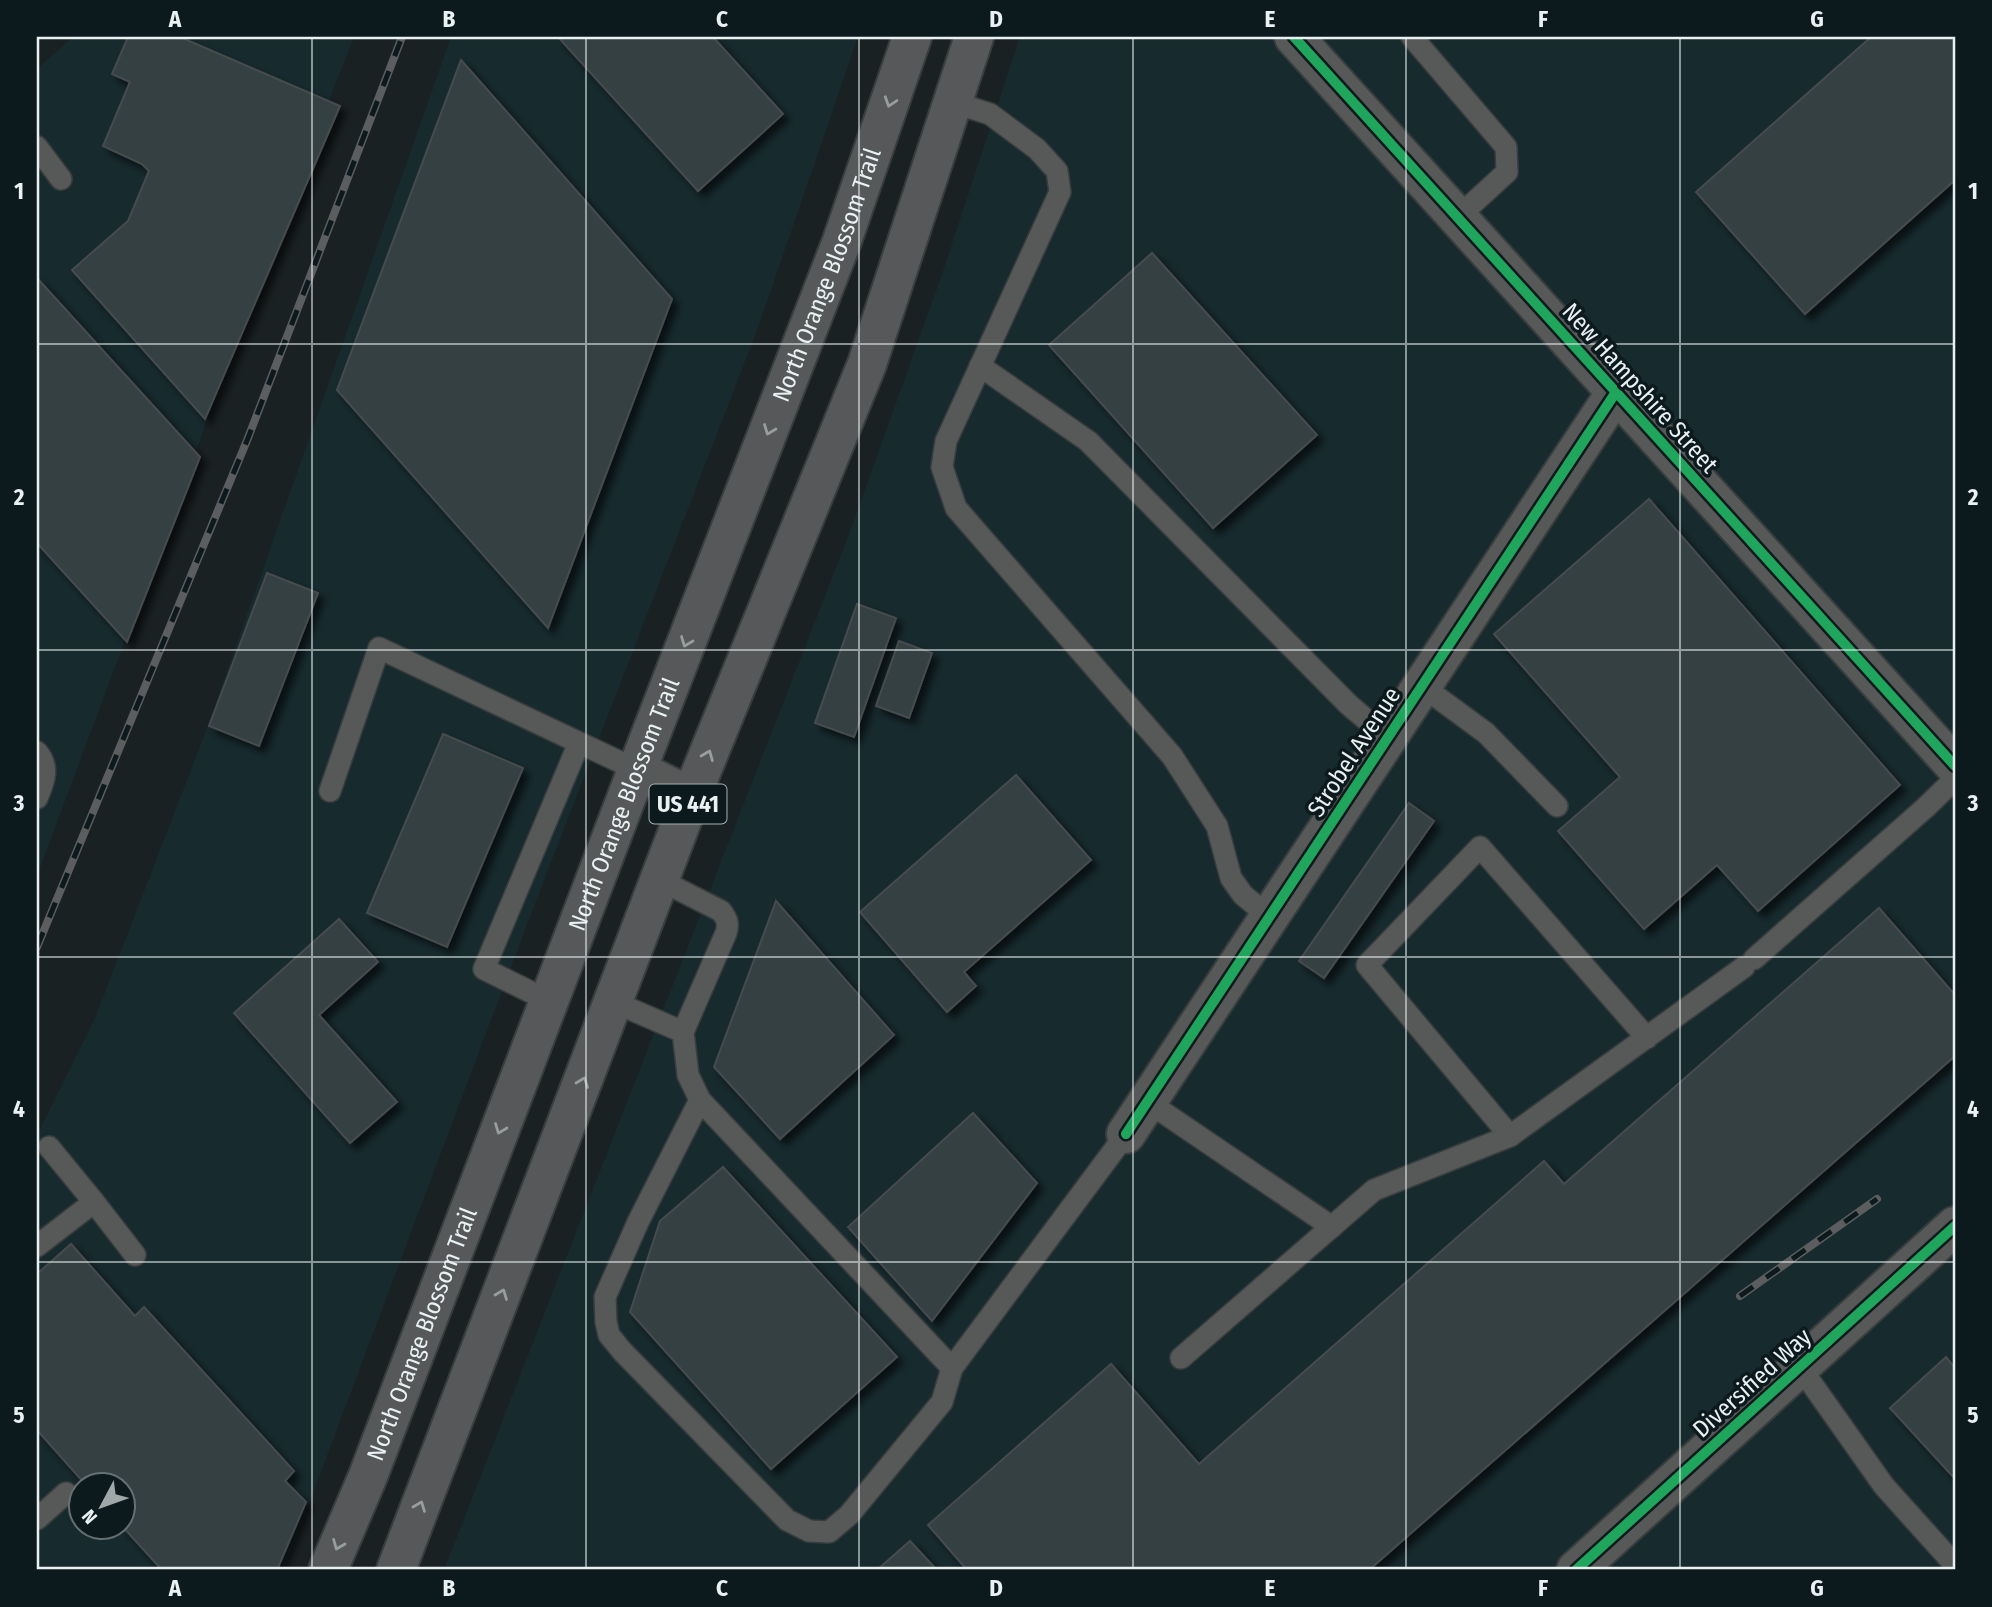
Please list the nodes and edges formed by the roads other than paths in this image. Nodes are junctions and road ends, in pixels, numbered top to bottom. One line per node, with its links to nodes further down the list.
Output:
1 (912, 37): 16 (main road, North Orange Blossom Trail / US 441, one-way to 16)
2 (974, 37): 5 (main road, US 441)
3 (1294, 37): 8 (street, New Hampshire Street)
4 (1412, 37): 8 (lane)
5 (952, 102): 9 (lane); 19 (main road, US 441, one-way to 5)
6 (37, 147): 7 (lane)
7 (61, 179)
8 (1458, 217): 10 (street, New Hampshire Street)
9 (980, 366): 12 (lane); 23 (lane)
10 (1616, 392): 11 (street, Strobel Avenue); 15 (street, New Hampshire Street)
11 (1422, 686): 12 (street, Strobel Avenue); 21 (lane)
12 (1388, 738): 23 (street, Strobel Avenue)
13 (579, 743): 16 (lane); 18 (lane); 24 (lane)
14 (37, 752): 20 (lane)
15 (1955, 766)
16 (637, 771): 19 (street); 24 (main road, North Orange Blossom Trail / US 441)
17 (1955, 779): 27 (lane)
18 (330, 791)
19 (691, 797): 22 (main road, US 441)
20 (37, 798)
21 (1557, 806)
22 (660, 880): 25 (main road, US 441); 26 (lane)
23 (1270, 917): 29 (street, Strobel Avenue)
24 (549, 1001): 44 (main road, North Orange Blossom Trail / US 441, one-way to 44)
25 (614, 1002): 26 (lane); 45 (main road, US 441, one-way to 25)
26 (683, 1032): 28 (lane)
27 (1647, 1038): 31 (lane); 31 (lane)
28 (700, 1100): 40 (lane); 40 (lane)
29 (1148, 1102): 30 (street, Strobel Avenue); 35 (lane)
30 (1126, 1134): 40 (lane)
31 (1510, 1136): 35 (lane)
32 (49, 1147): 33 (lane)
33 (94, 1202): 36 (lane); 37 (lane)
34 (1955, 1226): 39 (street, Diversified Way)
35 (1332, 1227): 38 (lane)
36 (37, 1246)
37 (135, 1255)
38 (1181, 1358)
39 (1800, 1367): 43 (lane); 46 (street, Diversified Way)
40 (952, 1368)
41 (66, 1493): 42 (lane)
42 (37, 1519)
43 (1955, 1565)
44 (328, 1570)
45 (396, 1570)
46 (1576, 1570)

